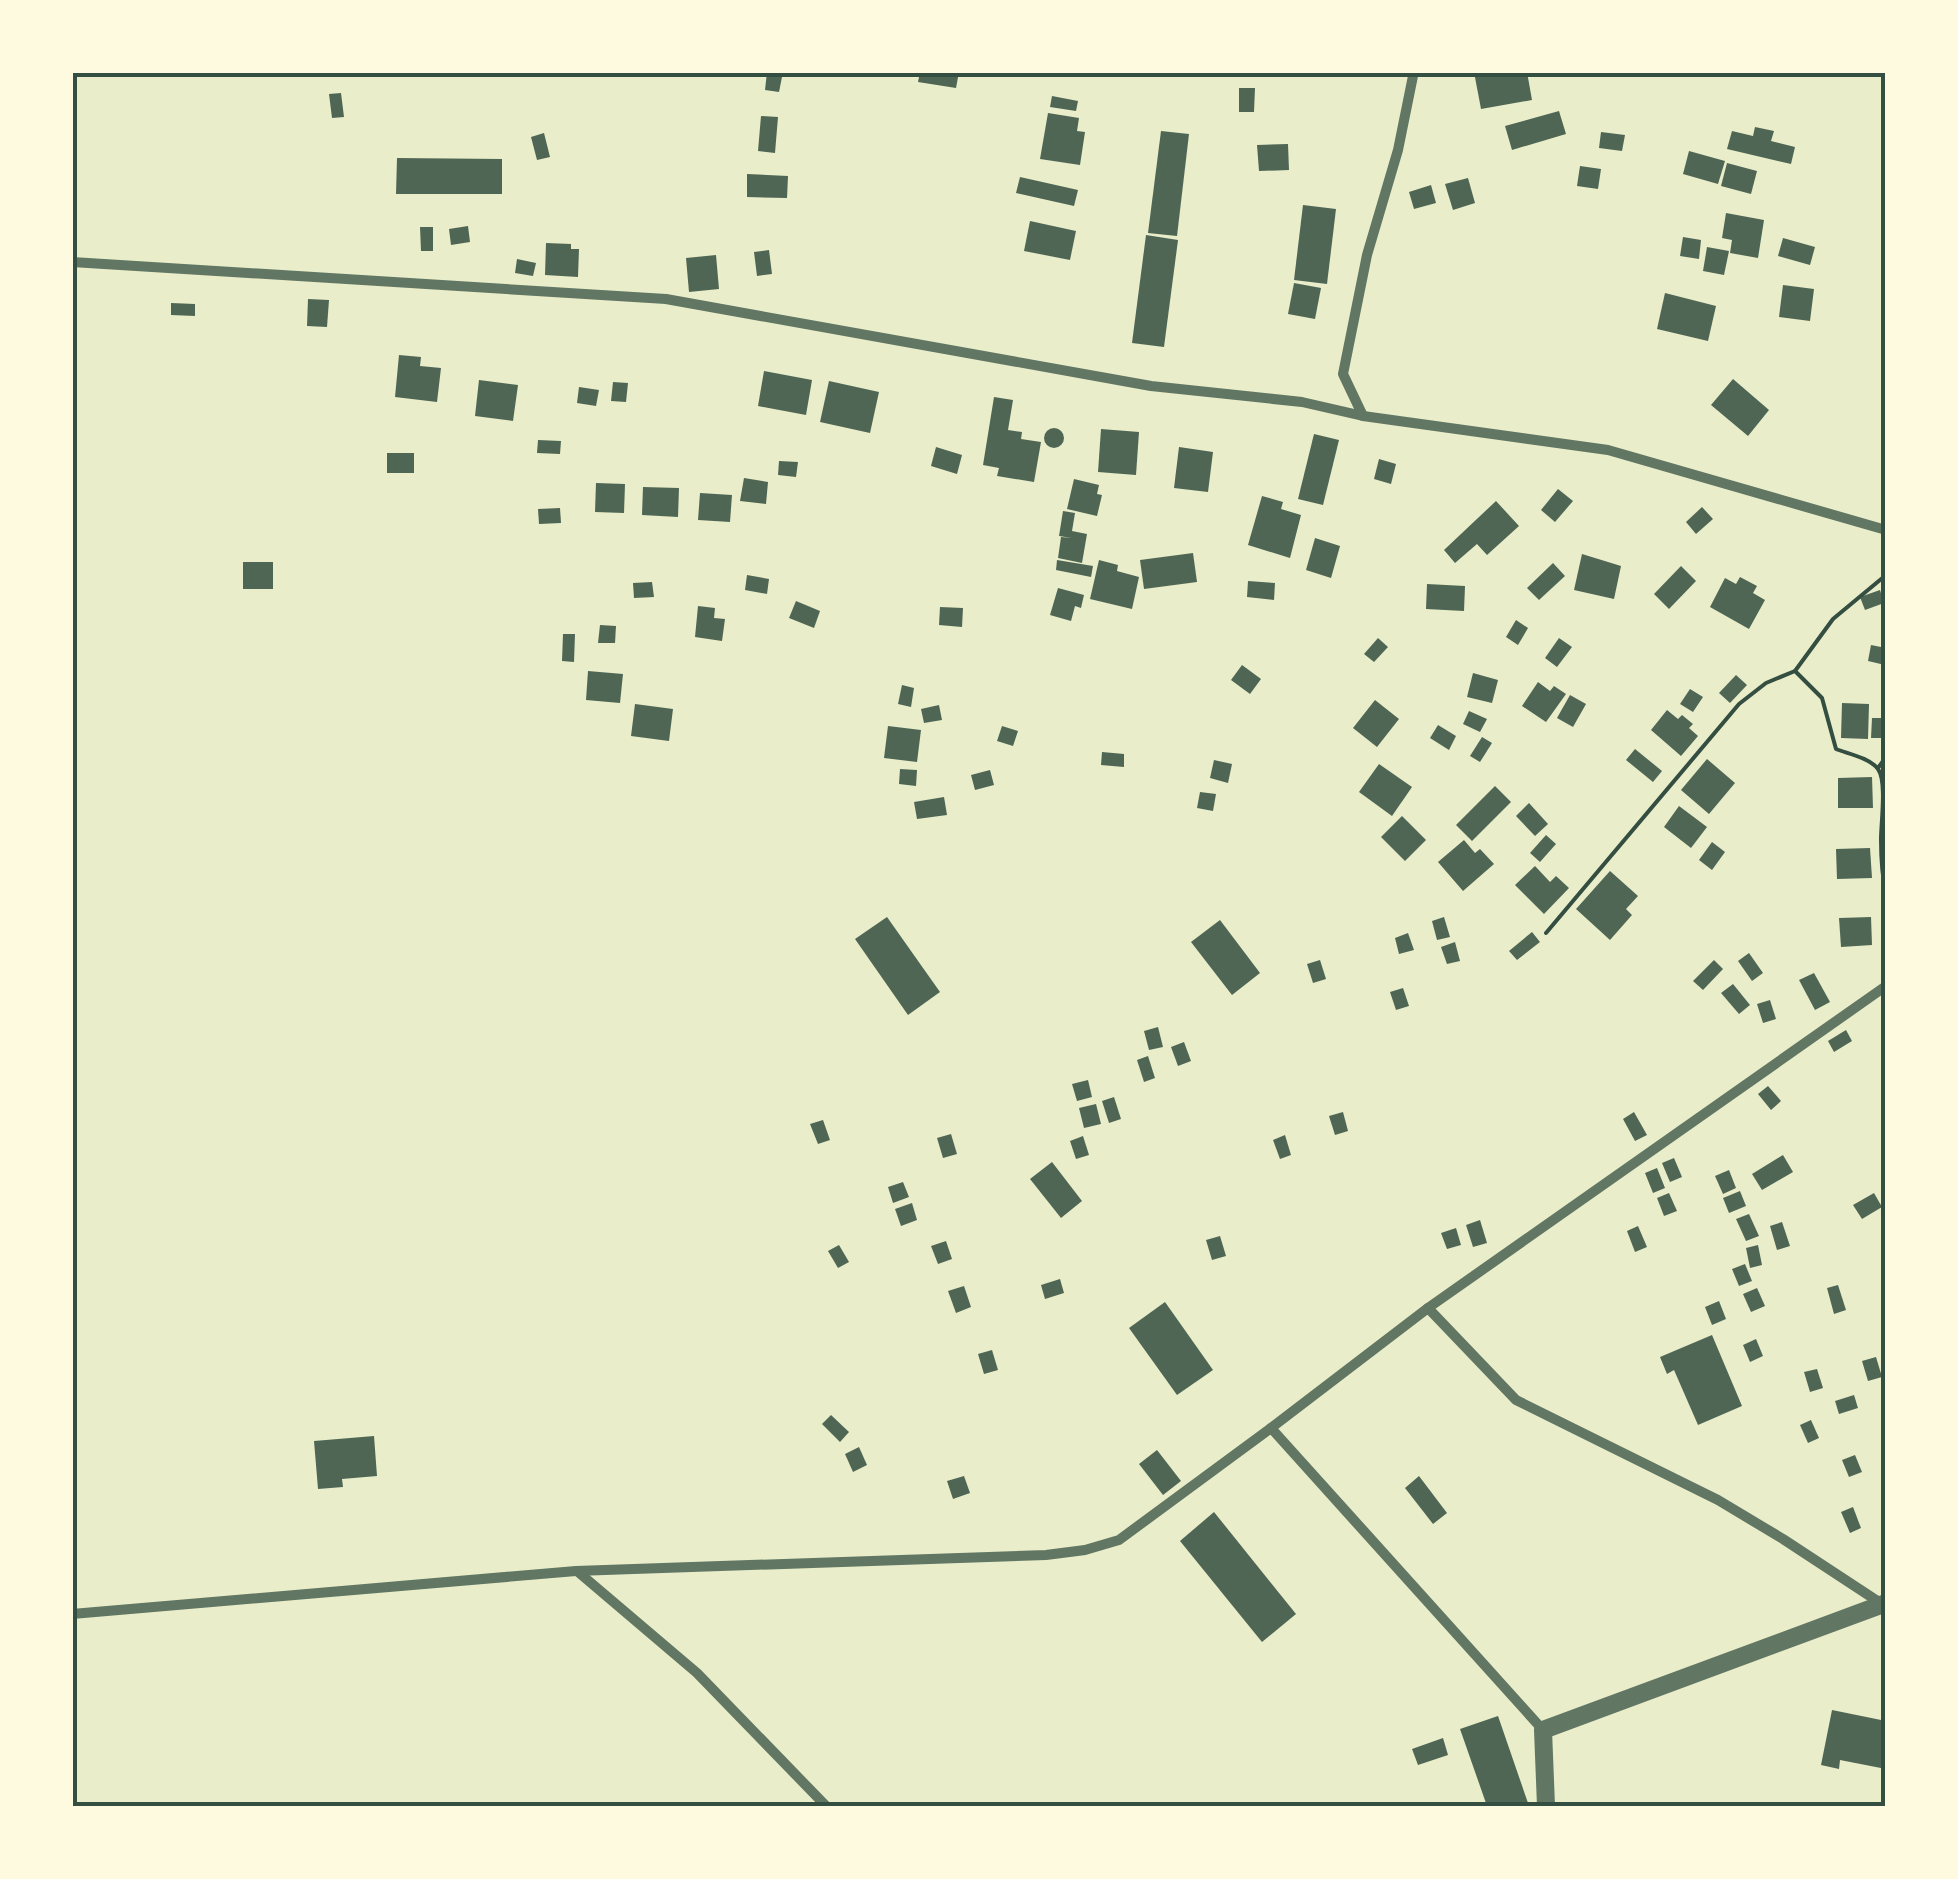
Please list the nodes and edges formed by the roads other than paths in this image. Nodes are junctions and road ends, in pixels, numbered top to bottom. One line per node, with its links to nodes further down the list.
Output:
1 (1413, 76): 3 (street)
2 (72, 262): 3 (street)
3 (1363, 416): 4 (street)
4 (1886, 530)
5 (1886, 986): 6 (street)
6 (1428, 1308): 7 (street); 9 (street)
7 (1271, 1428): 8 (street); 11 (street)
8 (576, 1570): 10 (street); 12 (street)
9 (1884, 1604): 11 (street)
10 (72, 1614)
11 (1543, 1730): 13 (street)
12 (826, 1806)
13 (1546, 1806)

